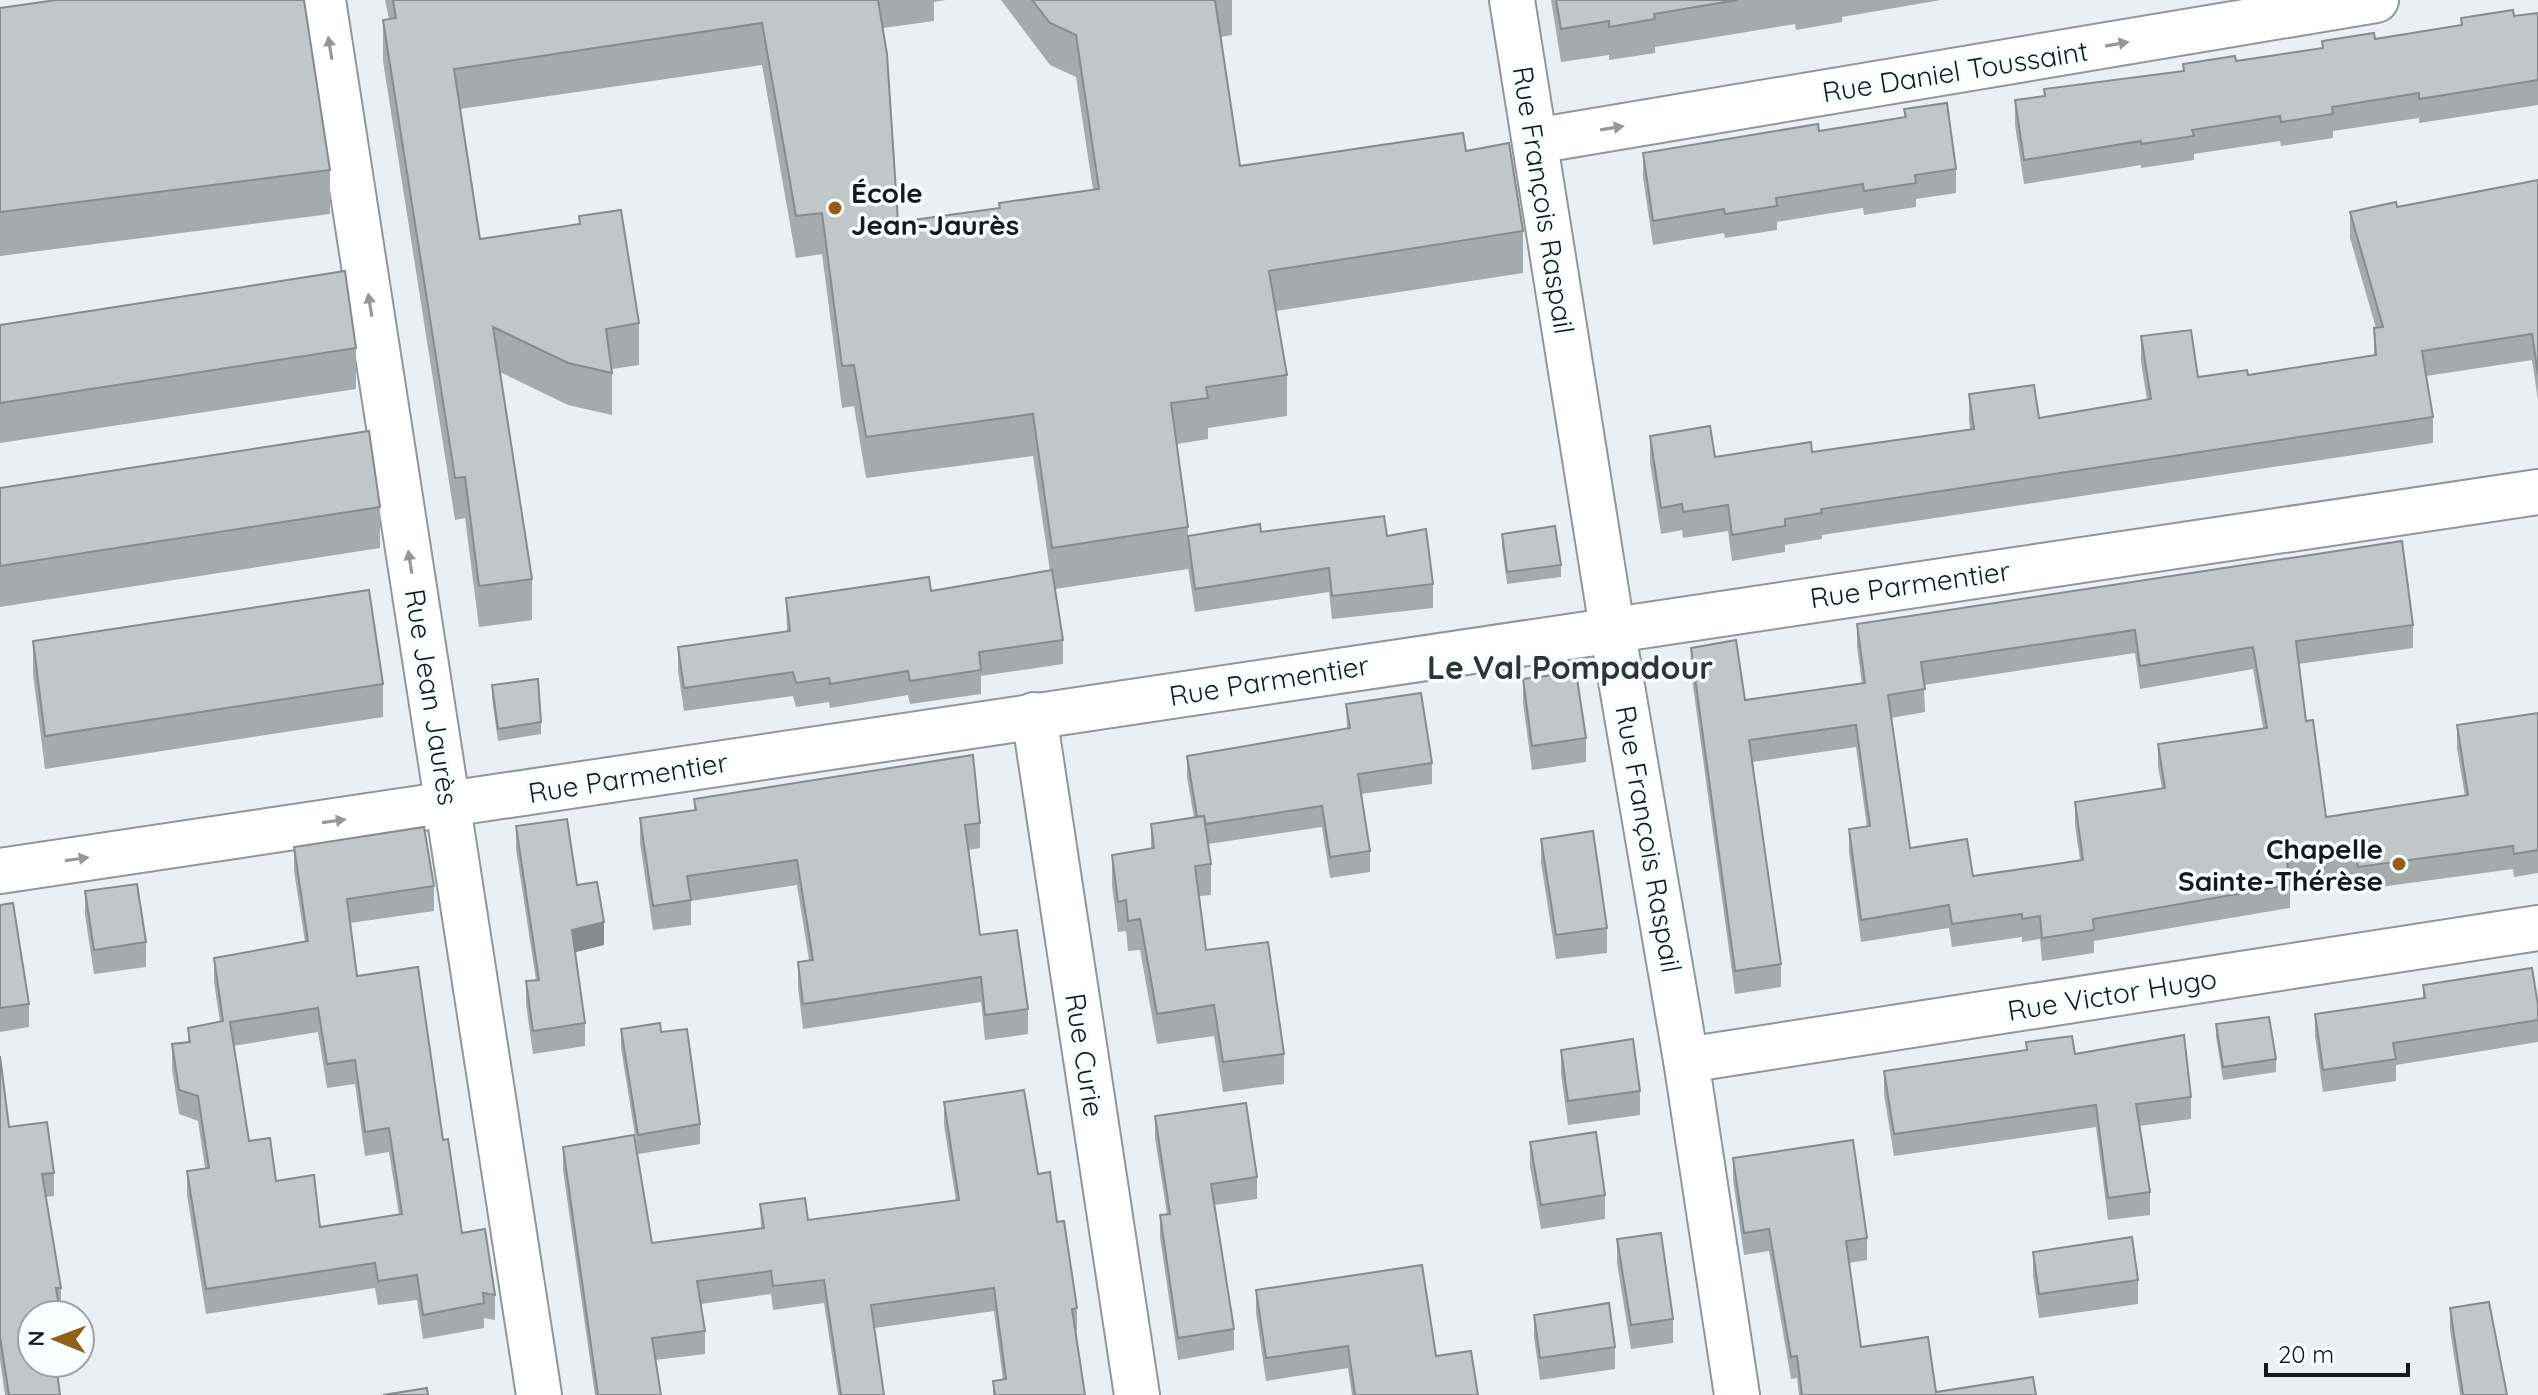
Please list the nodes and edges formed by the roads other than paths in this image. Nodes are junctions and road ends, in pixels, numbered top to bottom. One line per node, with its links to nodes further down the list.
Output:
1 (323, 0): 8 (street, Rue Jean Jaurès, one-way to 1)
2 (1512, 0): 4 (street, Rue François Raspail)
3 (2376, 0): 4 (street, Rue Daniel Toussaint, one-way to 3)
4 (1535, 141): 6 (street, Rue François Raspail)
5 (2538, 492): 6 (street, Rue Parmentier)
6 (1612, 628): 7 (street, Rue Parmentier); 11 (street, Rue François Raspail)
7 (1034, 715): 8 (street, Rue Parmentier); 13 (street, Rue Curie)
8 (449, 805): 9 (street, Rue Parmentier, one-way to 8); 12 (street, Rue Jean Jaurès)
9 (0, 871)
10 (2538, 928): 11 (street, Rue Victor Hugo)
11 (1686, 1060): 14 (street, Rue François Raspail)
12 (539, 1395)
13 (1137, 1395)
14 (1737, 1395)

